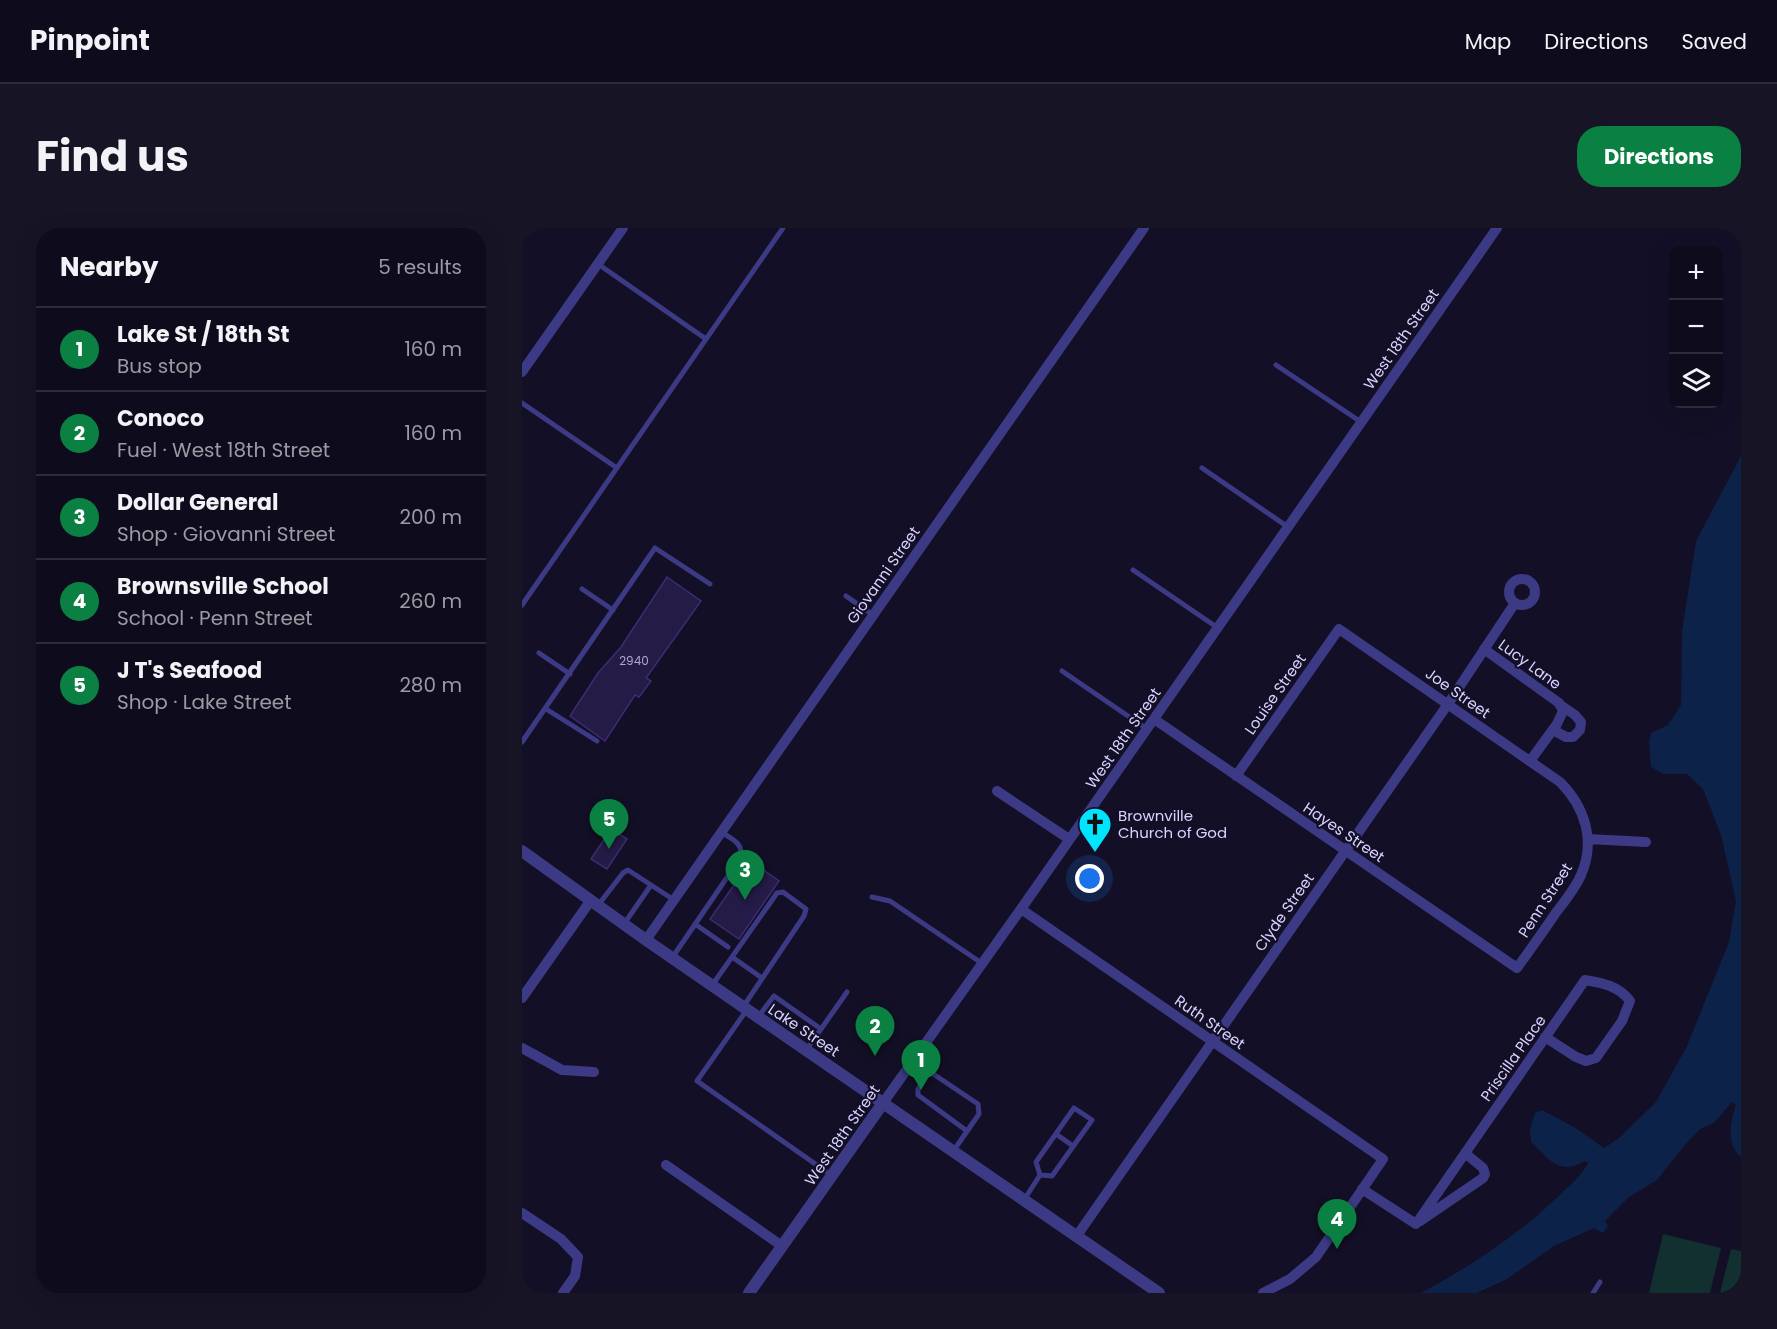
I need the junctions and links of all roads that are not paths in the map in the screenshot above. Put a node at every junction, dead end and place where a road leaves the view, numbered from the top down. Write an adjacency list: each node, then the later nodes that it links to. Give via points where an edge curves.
1 (623, 228): 5 (street)
2 (783, 228): 6 (lane)
3 (1144, 228): 21 (street, Giovanni Street)
4 (1497, 228): 10 (street, West 18th Street)
5 (598, 264): 6 (lane); 8 (street)
6 (706, 339): 11 (lane)
7 (1276, 365): 10 (lane)
8 (522, 372)
9 (522, 403): 11 (lane)
10 (1361, 422): 13 (street, West 18th Street)
11 (616, 468): 19 (lane)
12 (1202, 468): 13 (lane)
13 (1288, 527): 22 (street, West 18th Street)
14 (1133, 570): 22 (lane)
15 (710, 584): 20 (lane, via 656,548)
16 (582, 589): 20 (lane)
17 (846, 596): 21 (lane)
18 (1515, 603): 24 (street, Clyde Street)
19 (522, 604)
20 (613, 610): 27 (lane)
21 (873, 615): 40 (street, Giovanni Street)
22 (1218, 628): 31 (street, West 18th Street)
23 (1339, 629): 29 (street, Joe Street); 37 (street, Louise Street)
24 (1484, 650): 28 (street, Lucy Lane); 29 (street, Clyde Street)
25 (539, 653): 27 (lane)
26 (1062, 672): 32 (lane)
27 (570, 674): 30 (lane)
28 (1559, 703): 33 (street, Lucy Lane, via 1563,711); 33 (street, Lucy Lane, via 1581,722 1580,730 1573,737 1566,737)
29 (1448, 704): 36 (street, Joe Street); 44 (street, Clyde Street)
30 (546, 709): 34 (lane); 35 (lane)
31 (1154, 719): 32 (street, West 18th Street); 37 (street, Hayes Street)
32 (1147, 729): 42 (street, West 18th Street)
33 (1552, 730): 36 (street, Lucy Lane)
34 (597, 741)
35 (522, 742)
36 (1530, 761): 38 (street, Joe Street)
37 (1236, 776): 44 (street, Hayes Street)
38 (1560, 782): 41 (street, Penn Street, via 1579,805)
39 (997, 791): 42 (street)
40 (722, 832): 48 (street, Giovanni Street); 52 (lane, via 740,845 741,857)
41 (1588, 839): 43 (street); 58 (street, Penn Street, via 1585,864 1576,885)
42 (1069, 840): 50 (street, West 18th Street)
43 (1646, 842)
44 (1345, 850): 58 (street, Hayes Street); 67 (street, Clyde Street)
45 (522, 851): 49 (street, Lake Street)
46 (651, 885): 48 (lane); 49 (lane, via 628,870); 51 (lane)
47 (872, 897): 57 (lane, via 890,901)
48 (674, 900): 53 (street, Giovanni Street)
49 (595, 903): 51 (street, Lake Street); 62 (street)
50 (1021, 909): 57 (street, West 18th Street); 67 (street, Ruth Street)
51 (624, 924): 53 (street, Lake Street)
52 (695, 924): 54 (lane); 56 (lane)
53 (646, 940): 56 (street, Lake Street)
54 (728, 947)
55 (732, 957): 59 (lane); 59 (lane, via 777,893 783,892 806,909); 60 (lane)
56 (672, 958): 60 (street, Lake Street)
57 (983, 964): 70 (street, West 18th Street)
58 (1517, 968)
59 (762, 978): 63 (lane)
60 (712, 986): 63 (street, Lake Street)
61 (847, 992): 65 (lane)
62 (522, 998)
63 (745, 1008): 64 (street, Lake Street); 93 (lane, via 697,1081)
64 (758, 1017): 65 (lane, via 774,996); 69 (street, Lake Street)
65 (821, 1029): 69 (lane)
66 (1545, 1037): 66 (street, Priscilla Place, via 1576,1057 1586,1061 1596,1058 1622,1021 1630,1001 1624,993 1606,984 1585,980); 90 (street, Priscilla Place)
67 (1212, 1041): 94 (street, Ruth Street, via 1383,1159); 98 (street, Clyde Street)
68 (522, 1048): 72 (street, via 562,1070)
69 (806, 1050): 79 (street, Lake Street)
70 (914, 1060): 71 (lane); 79 (street, West 18th Street)
71 (930, 1071): 73 (lane); 80 (lane, via 918,1095)
72 (594, 1072)
73 (948, 1084): 74 (lane); 75 (lane)
74 (943, 1090)
75 (959, 1092): 76 (lane); 77 (lane)
76 (955, 1098)
77 (970, 1099): 81 (lane); 86 (lane, via 978,1104 979,1114)
78 (937, 1100): 80 (lane)
79 (883, 1103): 89 (street, Lake Street); 93 (street, West 18th Street)
80 (932, 1106): 83 (lane)
81 (966, 1106)
82 (948, 1108): 83 (lane)
83 (943, 1114): 85 (lane)
84 (959, 1116): 85 (lane)
85 (954, 1122): 86 (lane)
86 (967, 1131): 89 (lane)
87 (1056, 1134): 88 (lane); 88 (lane, via 1074,1108 1092,1120); 92 (lane, via 1036,1162)
88 (1073, 1146): 92 (lane, via 1052,1176)
89 (953, 1152): 95 (street, Lake Street)
90 (1465, 1153): 97 (street, Priscilla Place); 97 (street, via 1483,1168 1483,1178)
91 (666, 1165): 99 (street)
92 (1040, 1175): 95 (lane)
93 (832, 1176): 99 (street, West 18th Street)
94 (1362, 1189): 97 (street); 104 (street, via 1316,1257 1290,1279)
95 (1024, 1200): 98 (street, Lake Street)
96 (522, 1213): 101 (street, via 561,1239 578,1257 575,1276)
97 (1416, 1224)
98 (1076, 1237): 103 (street, Lake Street)
99 (783, 1246): 102 (street, West 18th Street)
100 (1600, 1282): 105 (lane)
101 (563, 1293)
102 (750, 1293)
103 (1159, 1293)
104 (1263, 1293)
105 (1593, 1293)

